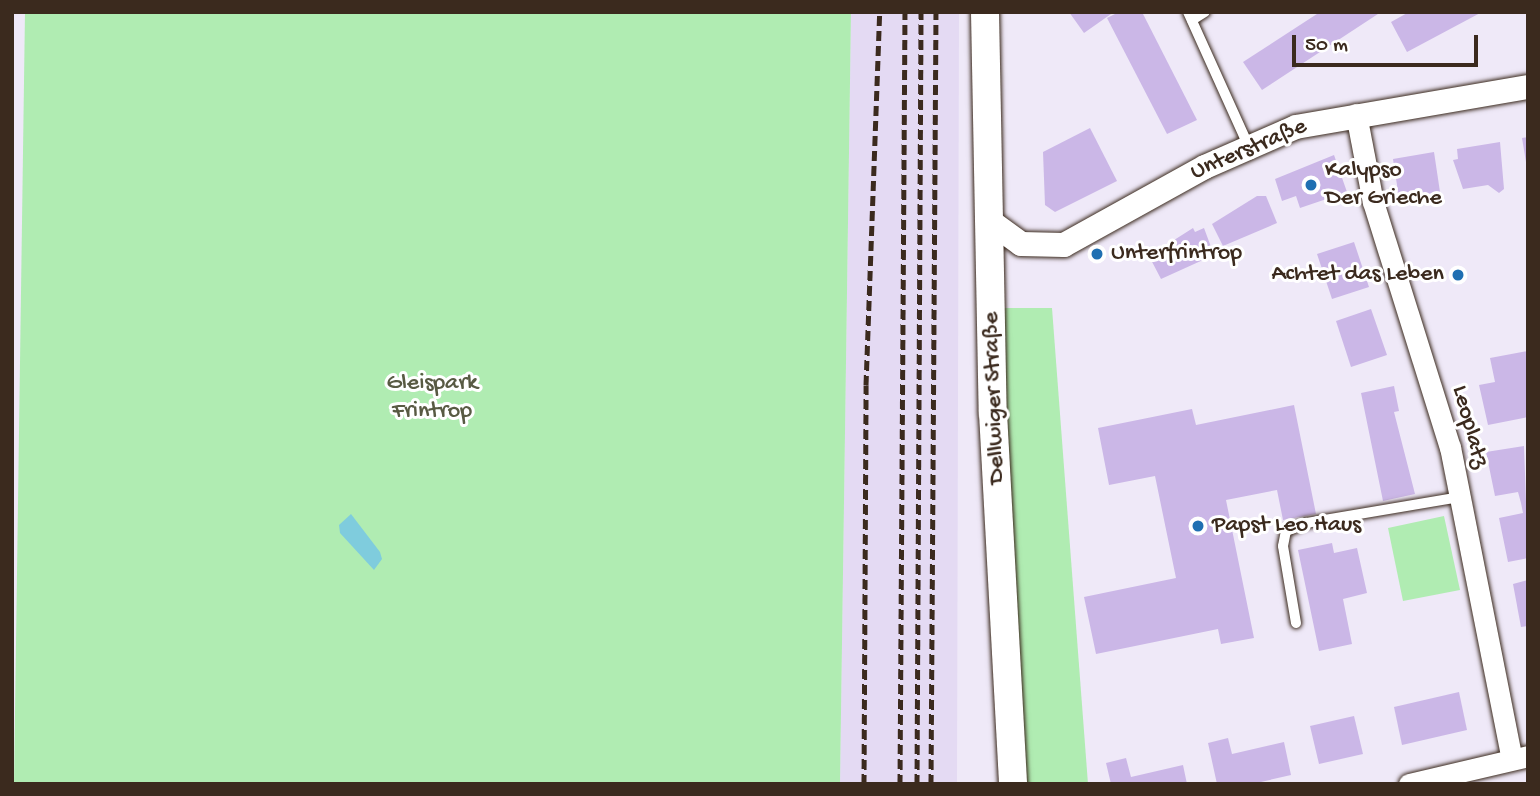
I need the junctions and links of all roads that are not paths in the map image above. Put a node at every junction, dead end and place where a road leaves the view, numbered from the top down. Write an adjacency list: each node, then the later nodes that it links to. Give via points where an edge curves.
1 (985, 12): 7 (main road, Dellwiger Straße)
2 (1205, 12): 3 (lane)
3 (1190, 16): 6 (lane)
4 (1528, 87): 5 (street, Unterstraße)
5 (1356, 114): 6 (street, Unterstraße, via 1296,127); 8 (street, Leoplatz, via 1373,202 1450,447)
6 (1249, 147): 7 (street, Unterstraße, via 1064,244 1021,244)
7 (991, 222): 11 (main road, Dellwiger Straße, via 993,413)
8 (1459, 497): 9 (lane, via 1306,523 1286,531 1283,546); 10 (street, Leoplatz)
9 (1296, 623)
10 (1520, 757): 12 (street)
11 (1013, 784)
12 (1409, 784)

